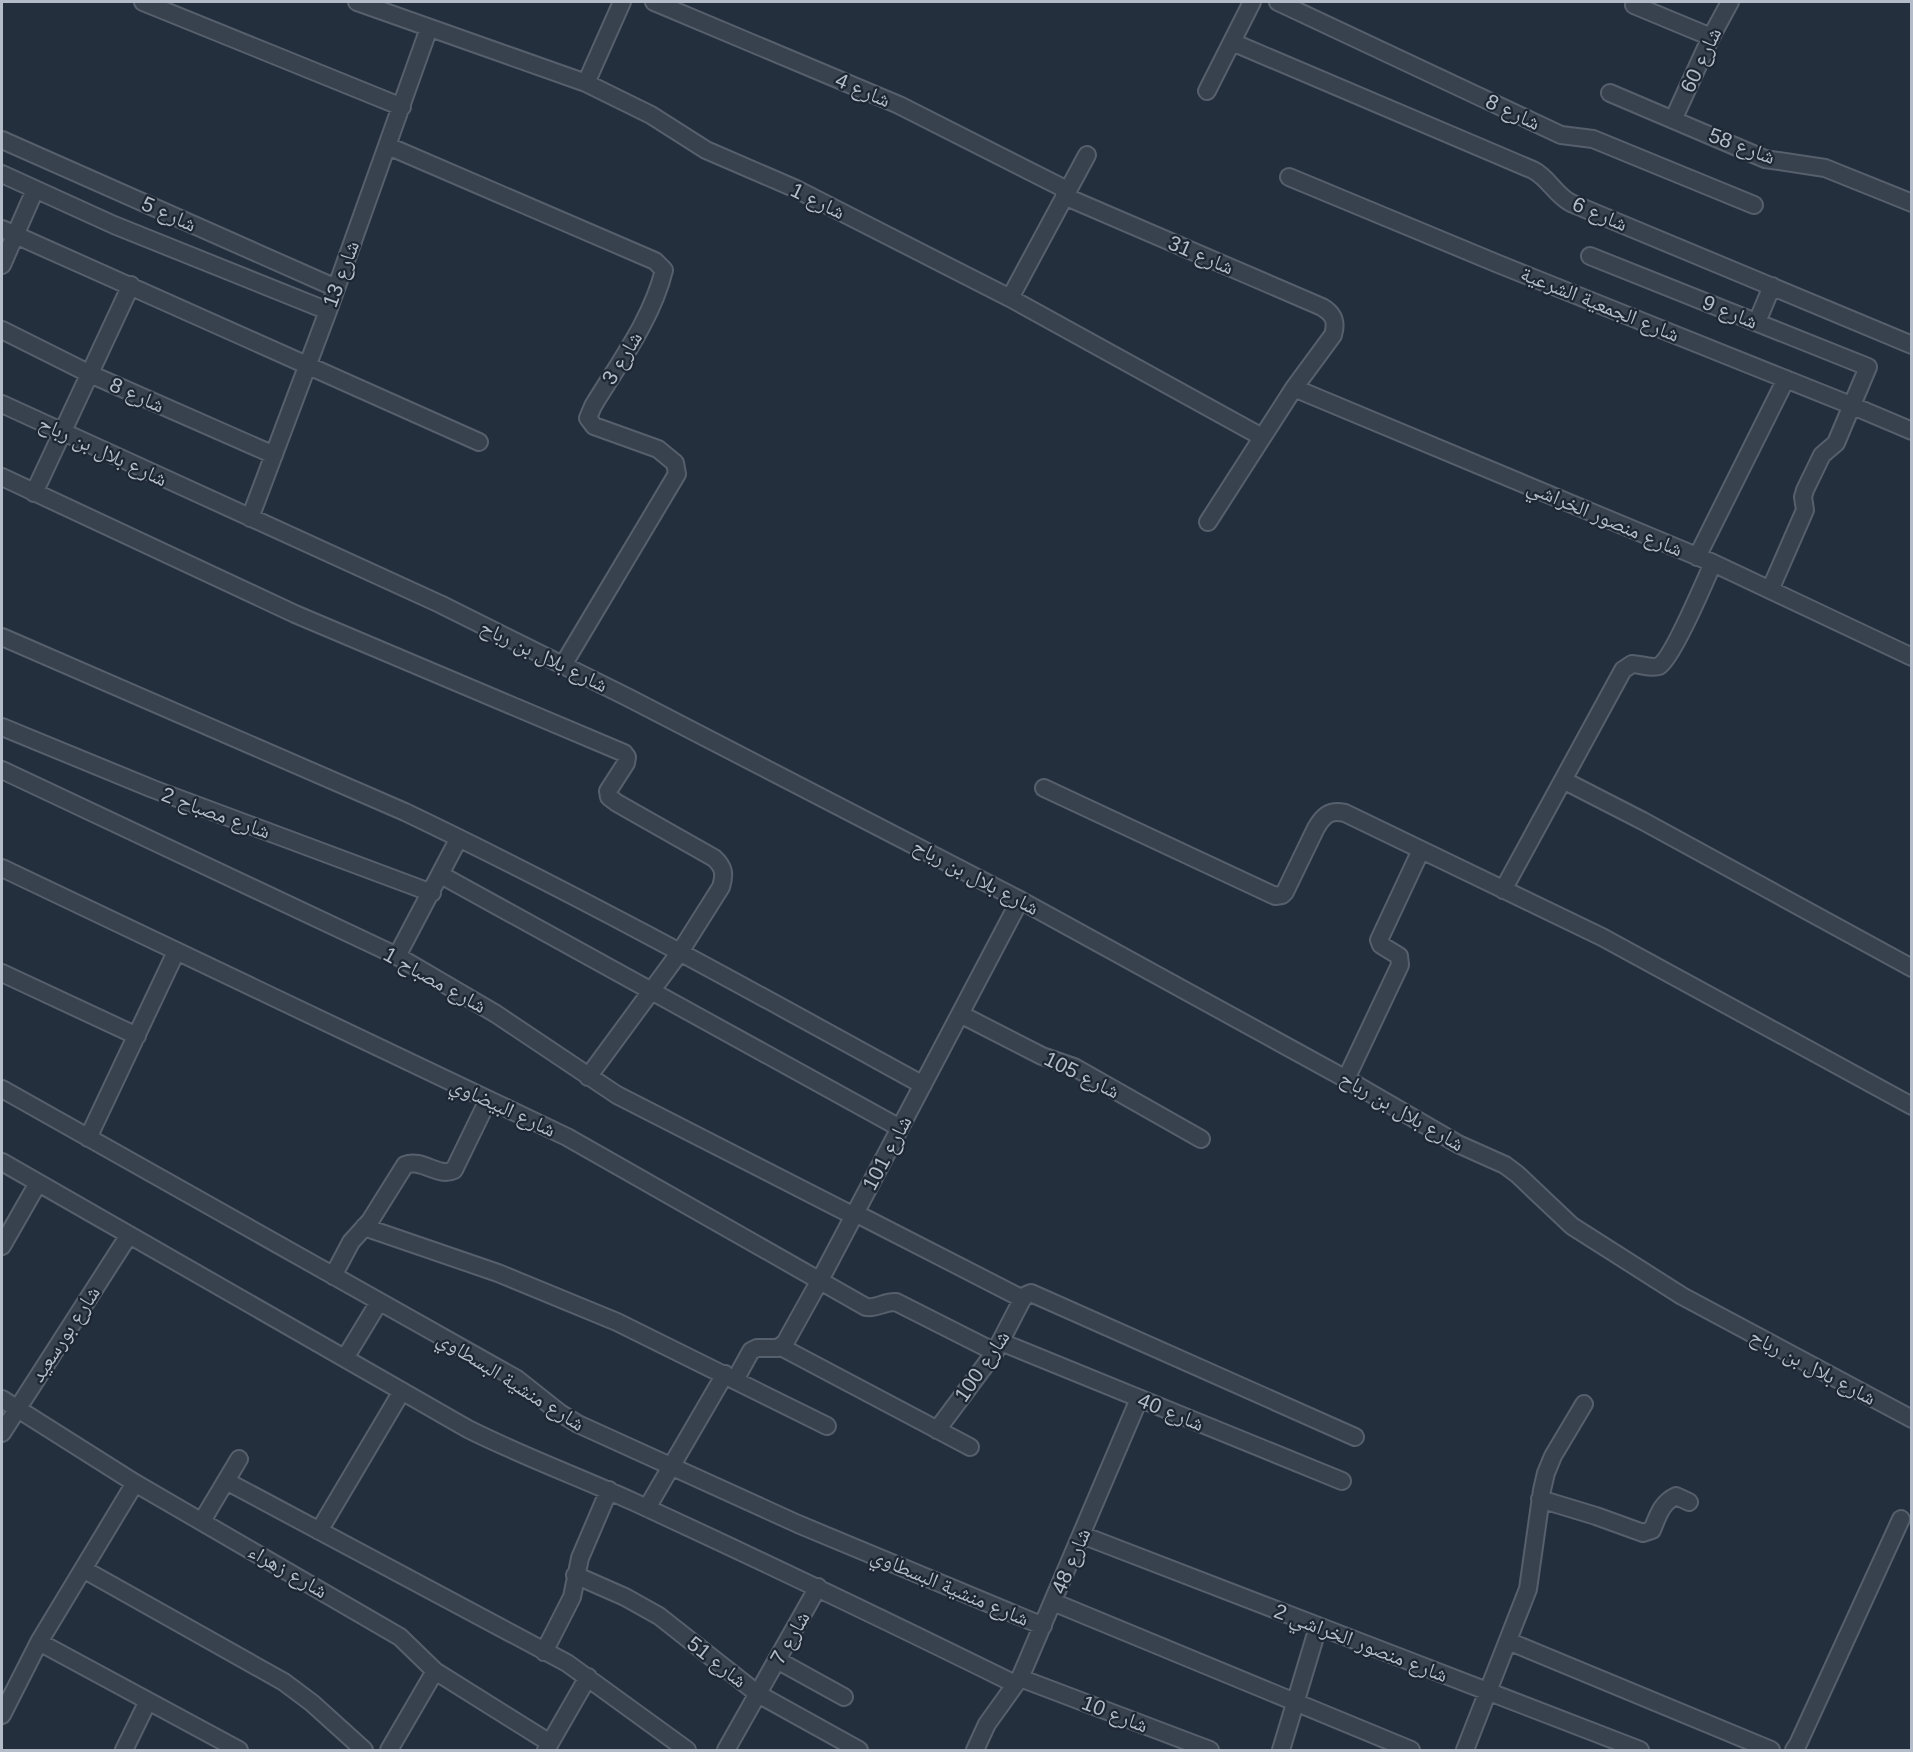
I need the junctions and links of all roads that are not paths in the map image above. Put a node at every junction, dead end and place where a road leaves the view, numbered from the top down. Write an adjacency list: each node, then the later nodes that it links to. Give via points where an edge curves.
1 (143, 2): 15 (street)
2 (357, 2): 9 (street, شارع 1)
3 (622, 2): 12 (street)
4 (654, 2): 23 (street, شارع 4, via 899,105)
5 (1252, 2): 11 (street)
6 (1278, 2): 25 (street, شارع 8, via 1561,135 1593,139)
7 (1730, 2): 10 (street, شارع 60)
8 (1634, 5): 10 (street)
9 (429, 28): 12 (street, شارع 1); 15 (street, شارع 13)
10 (1711, 38): 16 (street, شارع 60)
11 (1232, 42): 13 (street); 30 (street, شارع 6, via 1533,170 1547,179 1563,199)
12 (586, 83): 32 (street, شارع 1, via 651,115 706,150 794,188)
13 (1207, 92)
14 (1610, 93): 16 (street, شارع 58)
15 (402, 107): 18 (street, شارع 13)
16 (1673, 120): 24 (street, شارع 58, via 1765,159 1825,168)
17 (2, 140): 31 (street, شارع 5)
18 (388, 146): 31 (street, شارع 13); 57 (street, شارع 3, via 655,261 664,270 661,285 636,336 588,418 594,426 658,449 675,463 677,474)
19 (1087, 155): 23 (street)
20 (2, 174): 22 (street)
21 (1289, 177): 39 (street, شارع الجمعية الشرعية)
22 (35, 190): 26 (street); 33 (street)
23 (1065, 193): 32 (street); 40 (street, شارع 31, via 1329,312 1334,318 1333,335)
24 (1911, 203)
25 (1754, 205)
26 (8, 232): 28 (street); 29 (street)
27 (1590, 256): 34 (street, شارع 9)
28 (2, 265)
29 (131, 285): 37 (street); 38 (street)
30 (1772, 286): 34 (street); 36 (street, شارع 6)
31 (336, 288): 33 (street, شارع 13)
32 (1010, 298): 45 (street, شارع 1)
33 (328, 311): 37 (street, شارع 13)
34 (1757, 322): 42 (street, شارع 9, via 1869,368)
35 (2, 330): 38 (street, شارع 8)
36 (1911, 345)
37 (308, 365): 46 (street); 47 (street, شارع 13)
38 (90, 374): 44 (street); 47 (street, شارع 8)
39 (1786, 379): 42 (street, شارع الجمعية الشرعية); 52 (street)
40 (1294, 388): 45 (street); 52 (street, شارع منصور الخراشي)
41 (2, 404): 44 (street, شارع بلال بن رباح)
42 (1853, 406): 43 (street, شارع الجمعية الشرعية); 54 (street, via 1836,443 1822,455 1804,490 1805,510)
43 (1911, 431)
44 (62, 433): 49 (street); 50 (street, شارع بلال بن رباح)
45 (1262, 437): 51 (street)
46 (479, 442)
47 (274, 455): 50 (street, شارع 13)
48 (2, 477): 49 (street)
49 (34, 493): 70 (street, via 294,614 624,753 626,763 608,791 609,797 714,858 725,876)
50 (250, 518): 57 (street, شارع بلال بن رباح, via 440,604)
51 (1208, 522)
52 (1697, 557): 53 (street, شارع منصور الخراشي)
53 (1713, 563): 54 (street, شارع منصور الخراشي); 60 (street, via 1667,657 1658,666 1632,664 1623,670)
54 (1770, 590): 56 (street, شارع منصور الخراشي)
55 (2, 637): 62 (street)
56 (1911, 657)
57 (562, 665): 68 (street, شارع بلال بن رباح)
58 (2, 727): 67 (street, شارع مصباح 2, via 153,789)
59 (2, 770): 71 (street, شارع مصباح 1)
60 (1563, 780): 66 (street); 72 (street)
61 (1044, 788): 63 (street, via 1275,896 1285,892 1316,828 1329,813 1345,813)
62 (459, 838): 65 (street); 70 (street)
63 (1421, 850): 66 (street); 78 (street, via 1379,940 1399,956 1400,965)
64 (2, 868): 69 (street, شارع البيضاوي)
65 (441, 875): 67 (street); 74 (street)
66 (1503, 890): 82 (street, via 1602,937)
67 (432, 893): 71 (street)
68 (1020, 900): 75 (street, شارع 101); 78 (street, شارع بلال بن رباح)
69 (176, 952): 76 (street); 81 (street, شارع البيضاوي)
70 (680, 952): 74 (street); 79 (street)
71 (397, 957): 77 (street, شارع مصباح 1, via 496,1014)
72 (1911, 968)
73 (2, 973): 76 (street)
74 (651, 991): 77 (street); 83 (street)
75 (960, 1014): 79 (street, شارع 101); 85 (street, شارع 105, via 1042,1056 1074,1067)
76 (137, 1036): 84 (street)
77 (588, 1077): 88 (street, شارع مصباح 1, via 651,1114)
78 (1346, 1079): 105 (street, شارع بلال بن رباح, via 1458,1144 1505,1165 1572,1226 1682,1296)
79 (923, 1085): 83 (street, شارع 101)
80 (2, 1089): 84 (street, شارع منشية البسطاوي)
81 (488, 1100): 89 (street, via 454,1170 444,1172 418,1164 405,1165); 93 (street, شارع البيضاوي, via 576,1142)
82 (1911, 1106)
83 (900, 1128): 88 (street, شارع 101)
84 (88, 1138): 92 (street, شارع منشية البسطاوي)
85 (1201, 1139)
86 (2, 1162): 87 (street, شارع 10)
87 (38, 1183): 90 (street, شارع 10); 91 (street)
88 (854, 1215): 93 (street, شارع 101); 94 (street, شارع مصباح 1)
89 (364, 1227): 92 (street); 99 (street, via 520,1282 617,1322)
90 (129, 1235): 98 (street, شارع 10); 104 (street, شارع بورسعيد)
91 (2, 1246)
92 (333, 1276): 95 (street, شارع منشية البسطاوي)
93 (820, 1280): 96 (street, شارع 101); 97 (street, شارع البيضاوي, via 866,1307 896,1302)
94 (1023, 1299): 97 (street, شارع 100); 109 (street, via 1035,1294)
95 (379, 1302): 98 (street); 112 (street, شارع منشية البسطاوي, via 517,1379 578,1424)
96 (781, 1347): 99 (street, via 751,1351); 107 (street)
97 (998, 1347): 102 (street, شارع 40); 107 (street, شارع 100)
98 (345, 1358): 100 (street, شارع 10)
99 (730, 1377): 106 (street); 112 (street)
100 (402, 1391): 116 (street, شارع 10, via 497,1443); 122 (street)
101 (2, 1399): 104 (street, شارع زهراء)
102 (1139, 1399): 114 (street, شارع 40); 123 (street, شارع 48)
103 (1584, 1404): 117 (street, via 1553,1456)
104 (17, 1409): 108 (street, شارع بورسعيد); 115 (street, شارع زهراء)
105 (1911, 1419)
106 (827, 1426)
107 (937, 1430): 110 (street)
108 (2, 1433)
109 (1355, 1437)
110 (970, 1447)
111 (239, 1459): 113 (street)
112 (671, 1467): 119 (street); 128 (street, شارع منشية البسطاوي)
113 (226, 1481): 121 (street); 122 (street)
114 (1342, 1481)
115 (135, 1483): 121 (street, شارع زهراء); 124 (street)
116 (609, 1490): 119 (street, شارع 10); 125 (street)
117 (1540, 1499): 118 (street, via 1643,1533 1652,1530 1668,1500 1676,1496); 130 (street, via 1528,1589)
118 (1689, 1502)
119 (646, 1508): 126 (street, شارع 10)
120 (1901, 1519): 159 (street)
121 (202, 1521): 134 (street, شارع زهراء, via 400,1637)
122 (319, 1531): 132 (street)
123 (1082, 1535): 127 (street, شارع 48); 129 (street, شارع منصور الخراشي 2)
124 (83, 1569): 131 (street); 147 (street, via 284,1682)
125 (575, 1575): 132 (street, via 572,1597); 138 (street, شارع 51, via 659,1616)
126 (819, 1587): 133 (street, شارع 7); 136 (street, شارع 10)
127 (1053, 1602): 128 (street, شارع 48); 141 (street)
128 (1043, 1626): 136 (street, شارع 48)
129 (1318, 1627): 137 (street, شارع منصور الخراشي 2); 141 (street)
130 (1508, 1641): 137 (street); 158 (street)
131 (39, 1642): 140 (street); 142 (street)
132 (544, 1652): 135 (street)
133 (777, 1660): 138 (street, شارع 7); 139 (street)
134 (435, 1671): 144 (street, شارع زهراء); 148 (street)
135 (588, 1677): 144 (street); 149 (street)
136 (1017, 1681): 152 (street, شارع 48, via 987,1724); 153 (street, شارع 10)
137 (1488, 1693): 143 (street, شارع منصور الخراشي 2); 156 (street)
138 (758, 1694): 150 (street, شارع 7); 151 (street, شارع 51)
139 (844, 1697)
140 (148, 1701): 145 (street); 146 (street)
141 (1295, 1702): 154 (street); 155 (street)
142 (2, 1715)
143 (1608, 1744): 157 (street, شارع منصور الخراشي 2)
144 (548, 1747)
145 (124, 1750)
146 (239, 1750)
147 (364, 1750)
148 (388, 1750)
149 (687, 1750)
150 (726, 1750)
151 (858, 1750)
152 (975, 1750)
153 (1210, 1750)
154 (1281, 1750)
155 (1412, 1750)
156 (1465, 1750)
157 (1640, 1750)
158 (1771, 1750)
159 (1794, 1750)

